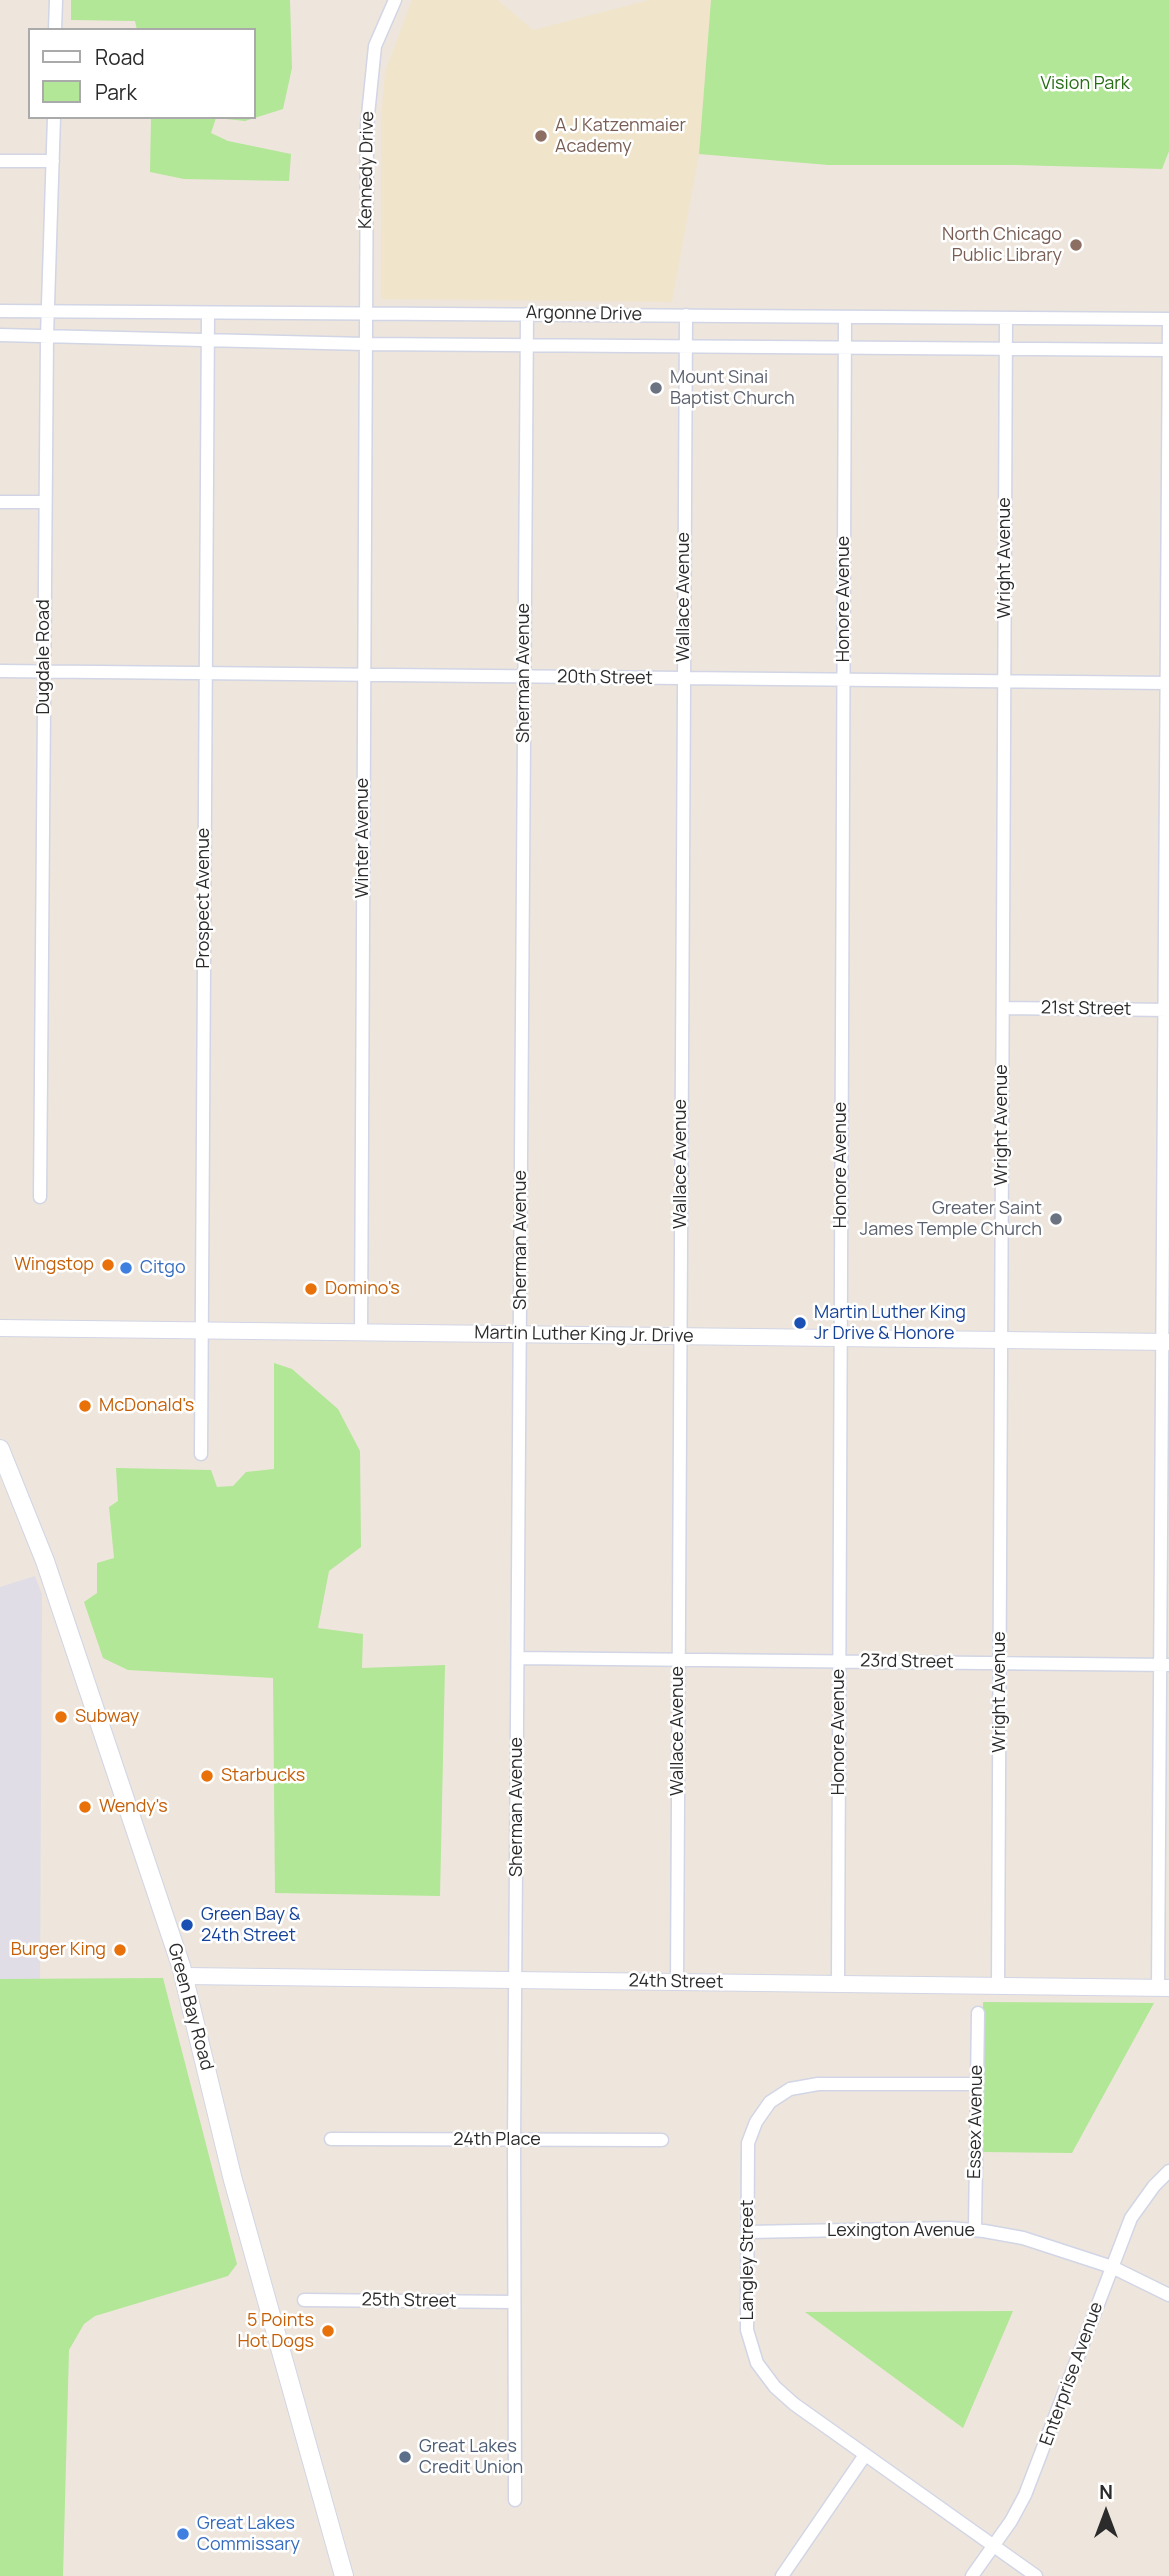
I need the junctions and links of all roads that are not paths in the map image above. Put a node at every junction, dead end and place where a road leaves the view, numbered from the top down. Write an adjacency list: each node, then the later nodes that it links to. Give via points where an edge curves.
1 (56, 0): 3 (street)
2 (395, 0): 9 (street, Kennedy Drive, via 371,68)
3 (55, 28)
4 (54, 119): 6 (street, Dugdale Road)
5 (0, 161): 6 (street)
6 (53, 161): 7 (street, Dugdale Road)
7 (48, 310): 8 (street, Argonne Drive); 10 (street, Argonne Drive, via 70,314); 17 (street, Dugdale Road)
8 (0, 311)
9 (365, 312): 10 (street, Argonne Drive); 11 (street, Argonne Drive); 19 (street, Kennedy Drive)
10 (208, 313): 18 (street, Prospect Avenue)
11 (527, 314): 12 (street, Argonne Drive); 20 (street, Sherman Avenue)
12 (686, 315): 13 (street, Argonne Drive); 21 (street, Wallace Avenue)
13 (845, 317): 14 (street, Argonne Drive); 22 (street, Honore Avenue)
14 (1006, 318): 15 (street, Argonne Drive); 23 (street, Wright Avenue)
15 (1169, 319): 24 (street)
16 (0, 335): 17 (street, Argonne Drive)
17 (47, 336): 18 (street, Argonne Drive); 26 (street, Dugdale Road)
18 (208, 342): 19 (street, Argonne Drive); 29 (street, Prospect Avenue)
19 (365, 344): 20 (street, Argonne Drive); 30 (street, Winter Avenue)
20 (527, 345): 21 (street, Argonne Drive); 31 (street, Sherman Avenue)
21 (686, 346): 22 (street, Argonne Drive); 32 (street, Wallace Avenue)
22 (845, 347): 23 (street, Argonne Drive); 33 (street, Honore Avenue)
23 (1006, 349): 24 (street, Argonne Drive); 34 (street, Wright Avenue)
24 (1169, 350): 35 (street)
25 (0, 502): 26 (street)
26 (46, 502): 28 (street, Dugdale Road)
27 (0, 671): 28 (street, 20th Street)
28 (44, 672): 29 (street, 20th Street); 38 (street, Dugdale Road)
29 (206, 674): 30 (street, 20th Street); 40 (street, Prospect Avenue)
30 (364, 675): 31 (street, 20th Street); 41 (street, Winter Avenue)
31 (524, 677): 32 (street, 20th Street); 42 (street, Sherman Avenue)
32 (684, 678): 33 (street, 20th Street); 43 (street, Wallace Avenue)
33 (844, 680): 34 (street, 20th Street); 44 (street, Honore Avenue)
34 (1004, 682): 35 (street, 20th Street); 36 (street, Wright Avenue)
35 (1168, 683): 37 (street)
36 (1003, 1008): 37 (street, 21st Street); 45 (street, Wright Avenue)
37 (1167, 1009): 46 (street)
38 (40, 1197)
39 (0, 1328): 40 (street, Martin Luther King Jr. Drive)
40 (201, 1330): 41 (street, Martin Luther King Jr. Drive); 48 (street, Prospect Avenue)
41 (361, 1332): 42 (street, Martin Luther King Jr. Drive)
42 (520, 1334): 43 (street, Martin Luther King Jr. Drive); 49 (street, Sherman Avenue)
43 (680, 1336): 44 (street, Martin Luther King Jr. Drive); 50 (street, Wallace Avenue)
44 (841, 1338): 45 (street, Martin Luther King Jr. Drive); 51 (street, Honore Avenue)
45 (1002, 1340): 46 (street, Martin Luther King Jr. Drive); 52 (street, Wright Avenue)
46 (1166, 1342): 53 (street)
47 (0, 1449): 54 (main road, Green Bay Road, via 47,1569)
48 (201, 1454)
49 (518, 1658): 50 (street, 23rd Street); 55 (street, Sherman Avenue)
50 (679, 1659): 51 (street, 23rd Street); 56 (street, Wallace Avenue)
51 (839, 1661): 52 (street, 23rd Street); 57 (street, Honore Avenue)
52 (1000, 1663): 53 (street, 23rd Street); 58 (street, Wright Avenue)
53 (1165, 1665): 59 (street)
54 (184, 1976): 55 (street, 24th Street); 75 (main road, Green Bay Road, via 233,2180)
55 (516, 1980): 56 (street, 24th Street); 63 (street, Sherman Avenue)
56 (677, 1982): 57 (street, 24th Street)
57 (838, 1984): 58 (street, 24th Street)
58 (998, 1986): 59 (street, 24th Street)
59 (1163, 1988)
60 (978, 2013): 61 (street, Essex Avenue)
61 (976, 2084): 66 (street, Essex Avenue); 67 (street, Langley Street, via 818,2084 790,2089 770,2102 748,2143)
62 (331, 2139): 63 (street, 24th Place)
63 (514, 2139): 64 (street, 24th Place); 71 (street, Sherman Avenue)
64 (662, 2140)
65 (1169, 2171): 68 (street, Enterprise Avenue, via 1131,2218)
66 (975, 2230): 67 (street, Lexington Avenue); 68 (street, Lexington Avenue, via 1023,2238)
67 (748, 2232): 72 (street, Langley Street, via 747,2330 758,2363 794,2404)
68 (1112, 2267): 69 (street, Lexington Avenue); 74 (street, Enterprise Avenue, via 1025,2495)
69 (1169, 2295)
70 (304, 2300): 71 (street, 25th Street)
71 (514, 2302): 73 (street, Sherman Avenue)
72 (865, 2455): 74 (street, Langley Street); 76 (street)
73 (515, 2500)
74 (995, 2544): 77 (street, Enterprise Avenue); 78 (street, Langley Street)
75 (344, 2576)
76 (782, 2576)
77 (972, 2576)
78 (1037, 2576)

